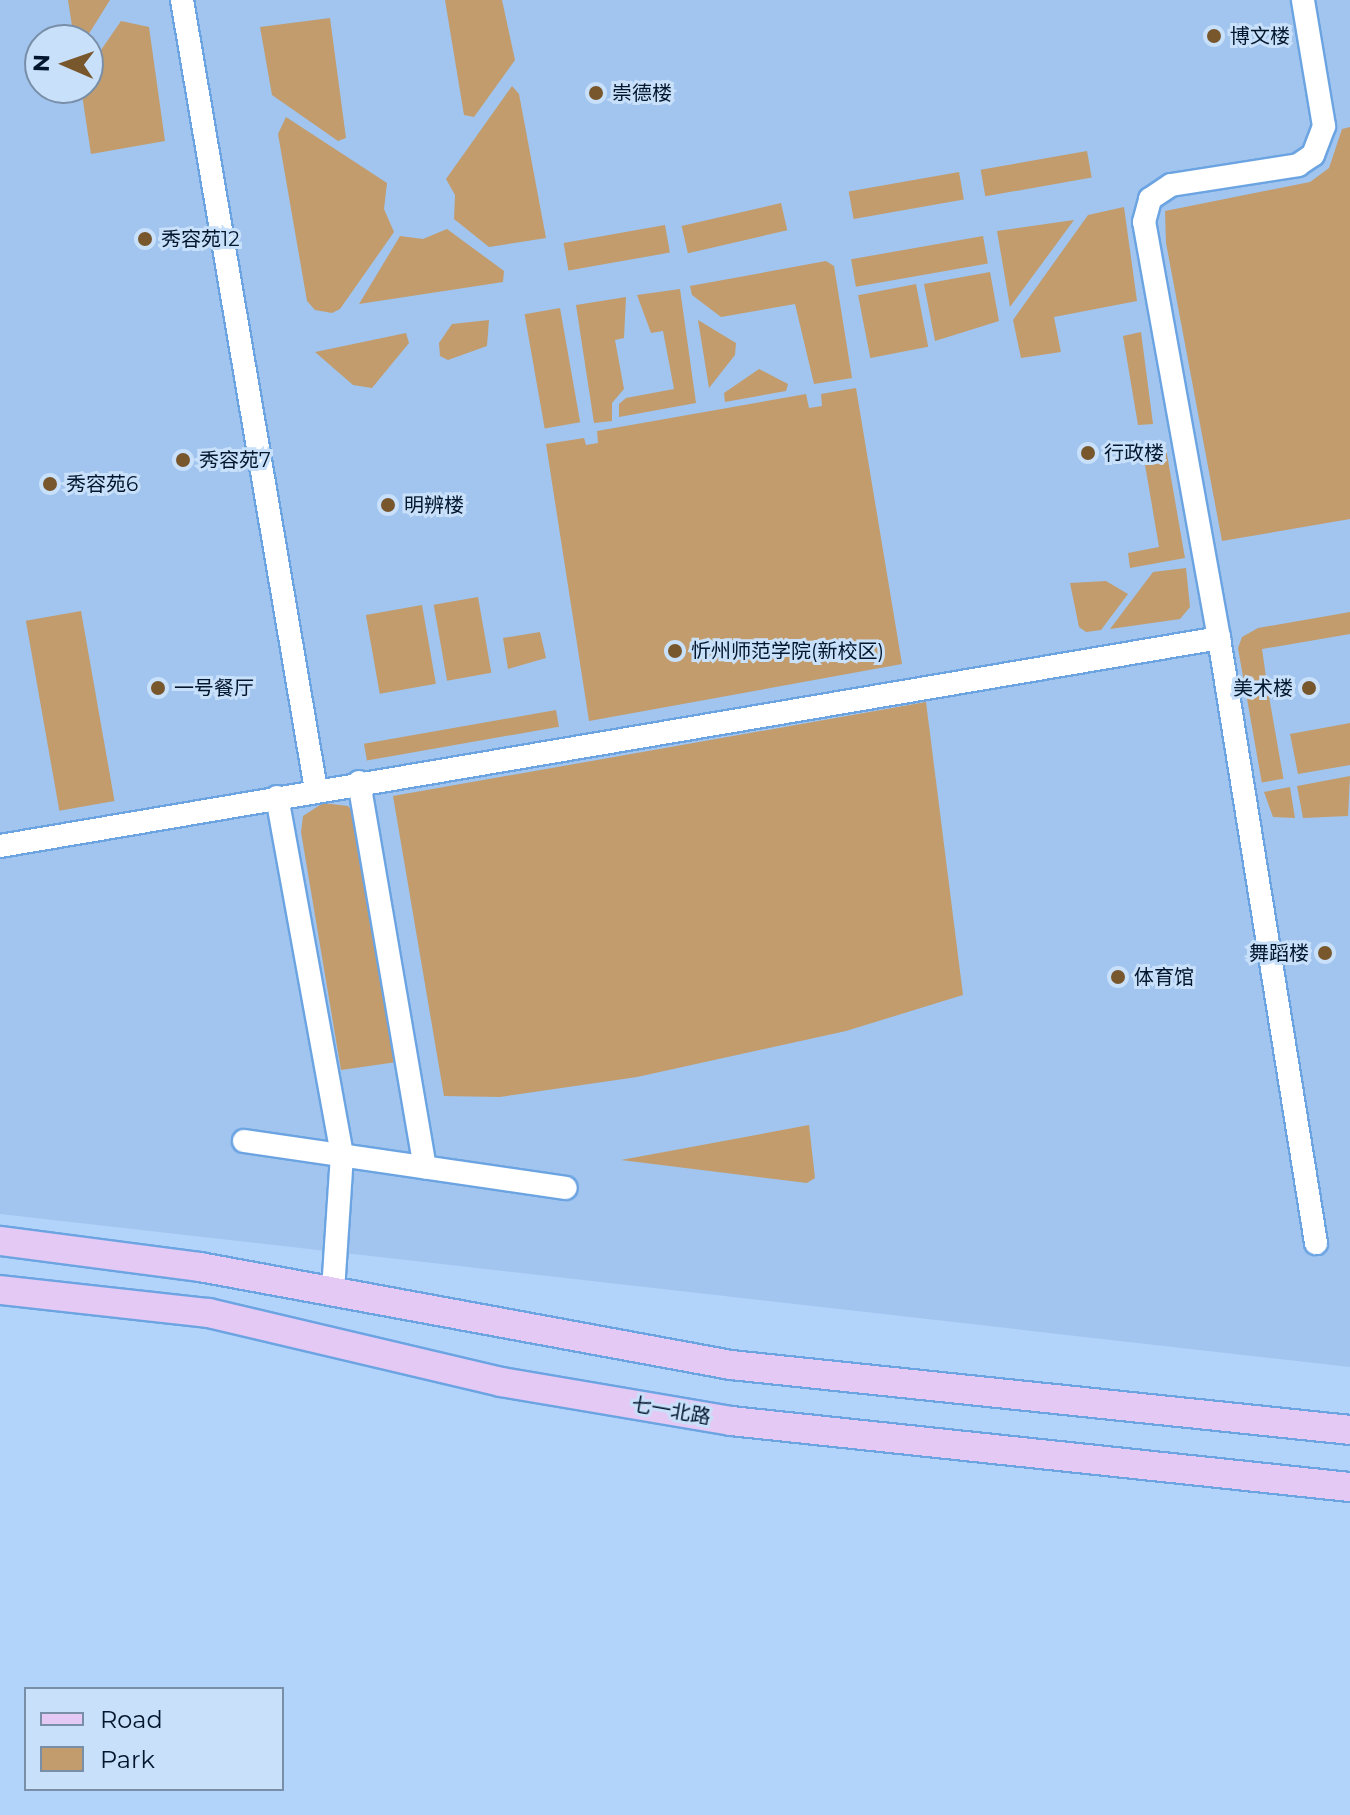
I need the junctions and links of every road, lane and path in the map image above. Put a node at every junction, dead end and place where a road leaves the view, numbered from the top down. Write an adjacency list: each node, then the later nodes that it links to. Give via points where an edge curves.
1 (182, 0): 5 (street)
2 (1303, 0): 3 (street, via 1324,126 1313,155 1298,165 1171,185 1150,199 1144,222)
3 (1219, 638): 4 (street); 13 (street)
4 (359, 782): 5 (street); 10 (street)
5 (316, 790): 6 (street)
6 (277, 797): 7 (street); 9 (street)
7 (0, 846)
8 (244, 1141): 9 (street)
9 (342, 1155): 10 (street); 15 (street)
10 (425, 1167): 11 (street)
11 (566, 1188)
12 (0, 1241): 15 (main road, via 59,1245)
13 (1316, 1243)
14 (0, 1290): 17 (main road, 七一北路, via 209,1313 501,1382 731,1421)
15 (333, 1291): 16 (main road, via 731,1365)
16 (1350, 1430)
17 (1350, 1487)

